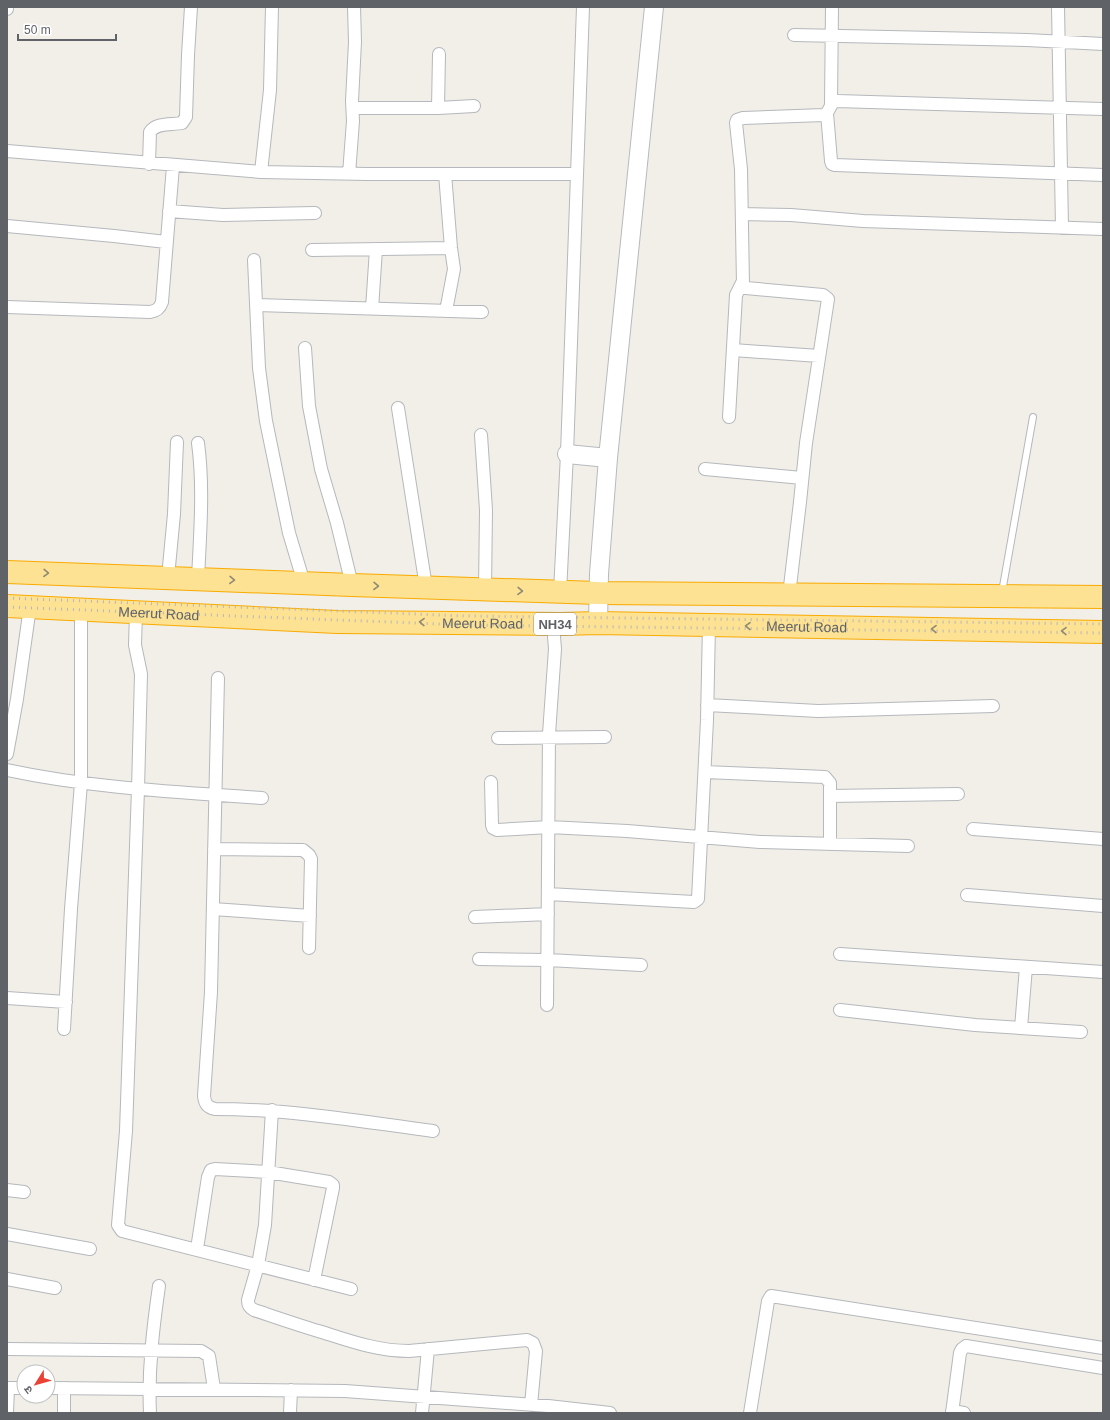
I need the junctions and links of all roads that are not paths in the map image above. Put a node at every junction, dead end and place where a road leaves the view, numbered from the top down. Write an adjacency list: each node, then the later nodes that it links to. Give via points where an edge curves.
1 (191, 7): 20 (street, via 186,117 182,123 155,126 152,129)
2 (272, 7): 22 (street, via 270,90)
3 (354, 7): 15 (street)
4 (583, 7): 26 (street)
5 (654, 7): 55 (street)
6 (832, 7): 9 (street)
7 (1058, 7): 10 (street)
8 (794, 35): 9 (street)
9 (832, 36): 10 (street); 17 (street)
10 (1058, 42): 11 (street); 14 (street)
11 (1103, 44)
12 (439, 54): 16 (street)
13 (474, 106): 16 (street)
14 (1060, 107): 17 (street, via 837,101); 18 (street); 23 (street)
15 (353, 108): 16 (street); 24 (street)
16 (438, 108)
17 (829, 109): 23 (street, via 831,162 835,165); 30 (street, via 824,115 737,120)
18 (1103, 109)
19 (7, 151): 20 (street)
20 (149, 164): 21 (street)
21 (173, 166): 22 (street); 28 (street)
22 (261, 172): 24 (street)
23 (1062, 173): 27 (street); 32 (street)
24 (349, 174): 25 (street)
25 (444, 174): 26 (street); 35 (street)
26 (577, 174): 54 (street)
27 (1103, 175)
28 (169, 211): 29 (street, via 223,215); 34 (street)
29 (315, 213)
30 (742, 214): 32 (street); 39 (street)
31 (7, 226): 34 (street)
32 (1062, 228): 33 (street)
33 (1103, 229)
34 (166, 242): 41 (street, via 162,302 156,311)
35 (451, 248): 36 (street); 43 (street, via 454,269)
36 (376, 249): 37 (street); 42 (street)
37 (312, 250)
38 (254, 260): 40 (street)
39 (742, 283): 46 (street, via 736,295); 47 (street, via 746,288 826,296 828,302)
40 (257, 305): 42 (street); 61 (street, via 259,368 266,421 289,533)
41 (7, 307)
42 (372, 309): 43 (street)
43 (446, 311): 44 (street)
44 (482, 312)
45 (305, 348): 62 (street, via 309,406 321,469)
46 (733, 350): 47 (street); 49 (street)
47 (819, 356): 57 (street)
48 (398, 408): 63 (street)
49 (729, 417)
50 (1033, 417): 68 (lane)
51 (481, 435): 64 (street, via 486,510)
52 (177, 442): 59 (street)
53 (198, 443): 60 (street, via 201,496)
54 (567, 454): 55 (street); 65 (street)
55 (608, 458): 66 (street)
56 (705, 469): 57 (street)
57 (802, 478): 67 (street)
58 (7, 572): 59 (highway, NH34, one-way to 59)
59 (168, 577): 60 (highway, NH34)
60 (198, 579): 61 (highway, NH34, one-way to 61)
61 (304, 583): 62 (highway, NH34)
62 (352, 586): 63 (highway, NH34, one-way to 63)
63 (426, 587): 64 (highway, NH34)
64 (485, 589): 65 (highway, NH34, one-way to 65)
65 (560, 592): 66 (highway, NH34)
66 (598, 593): 67 (highway, NH34); 74 (street)
67 (789, 595): 68 (highway, NH34)
68 (1001, 597): 69 (highway, NH34)
69 (1103, 597)
70 (7, 606): 71 (highway, Meerut Road / NH34)
71 (30, 607): 72 (highway, Meerut Road / NH34); 84 (street)
72 (81, 610): 73 (highway, Meerut Road / NH34); 88 (street)
73 (136, 612): 75 (highway, Meerut Road / NH34, one-way to 73, via 337,622); 89 (street, via 135,645 141,674)
74 (598, 623): 75 (highway, Meerut Road / NH34); 76 (highway, Meerut Road / NH34)
75 (553, 624): 83 (street, via 555,649)
76 (709, 625): 77 (highway, Meerut Road / NH34, one-way to 76); 79 (street)
77 (1103, 632)
78 (218, 678): 91 (street)
79 (707, 705): 80 (street, via 818,712); 86 (street)
80 (993, 706)
81 (605, 737): 83 (street)
82 (498, 738): 83 (street)
83 (549, 738): 94 (street)
84 (7, 754)
85 (7, 770): 88 (street)
86 (705, 772): 92 (street, via 825,777 830,783); 96 (street)
87 (491, 782): 94 (street, via 493,828 497,830)
88 (81, 783): 89 (street); 116 (street)
89 (138, 789): 91 (street); 129 (street, via 126,1131 118,1225 122,1230)
90 (958, 794): 92 (street)
91 (215, 795): 93 (street); 100 (street)
92 (830, 796): 98 (street)
93 (262, 798)
94 (548, 827): 96 (street); 101 (street)
95 (973, 829): 97 (street)
96 (702, 837): 98 (street); 101 (street, via 699,896 694,902)
97 (1103, 839)
98 (830, 844): 99 (street)
99 (908, 846)
100 (214, 849): 104 (street); 106 (street, via 306,852 311,859)
101 (548, 894): 105 (street)
102 (967, 895): 103 (street)
103 (1103, 906)
104 (213, 909): 106 (street); 122 (street, via 212,992 205,1102 208,1107 214,1109)
105 (548, 914): 107 (street); 111 (street)
106 (310, 916): 108 (street)
107 (475, 917)
108 (309, 948)
109 (840, 954): 113 (street)
110 (479, 959): 111 (street)
111 (548, 960): 112 (street); 117 (street)
112 (641, 965)
113 (1026, 967): 114 (street); 119 (street)
114 (1103, 972)
115 (7, 998): 116 (street)
116 (66, 1002): 120 (street)
117 (547, 1005)
118 (840, 1010): 119 (street)
119 (1021, 1028): 121 (street)
120 (64, 1029)
121 (1081, 1032)
122 (272, 1110): 123 (street); 124 (street)
123 (433, 1131)
124 (268, 1172): 129 (street, via 211,1170); 130 (street, via 265,1225); 132 (street, via 329,1182 333,1185)
125 (7, 1190): 126 (street)
126 (24, 1192)
127 (7, 1234): 128 (street)
128 (90, 1249)
129 (198, 1249): 130 (street)
130 (258, 1265): 132 (street); 138 (street, via 248,1300 248,1305 254,1310 378,1349)
131 (7, 1279): 134 (street)
132 (314, 1280): 135 (street)
133 (159, 1286): 139 (street)
134 (55, 1288)
135 (351, 1289)
136 (1103, 1348): 156 (street, via 771,1296 768,1301)
137 (7, 1349): 139 (street)
138 (428, 1349): 147 (street); 148 (street, via 528,1340 533,1343 536,1351)
139 (150, 1351): 144 (street); 145 (street, via 206,1353 209,1356)
140 (1103, 1368): 149 (street, via 966,1346 960,1353)
141 (8, 1388): 150 (street)
142 (56, 1388): 143 (street)
143 (64, 1388): 144 (street); 151 (street)
144 (149, 1389): 145 (street); 152 (street)
145 (214, 1389): 146 (street)
146 (291, 1390): 147 (street); 153 (street)
147 (423, 1397): 148 (street); 154 (street)
148 (531, 1405): 155 (street)
149 (952, 1412): 157 (street)
150 (7, 1413)
151 (64, 1413)
152 (150, 1413)
153 (290, 1413)
154 (422, 1413)
155 (610, 1413)
156 (750, 1413)
157 (964, 1413)

